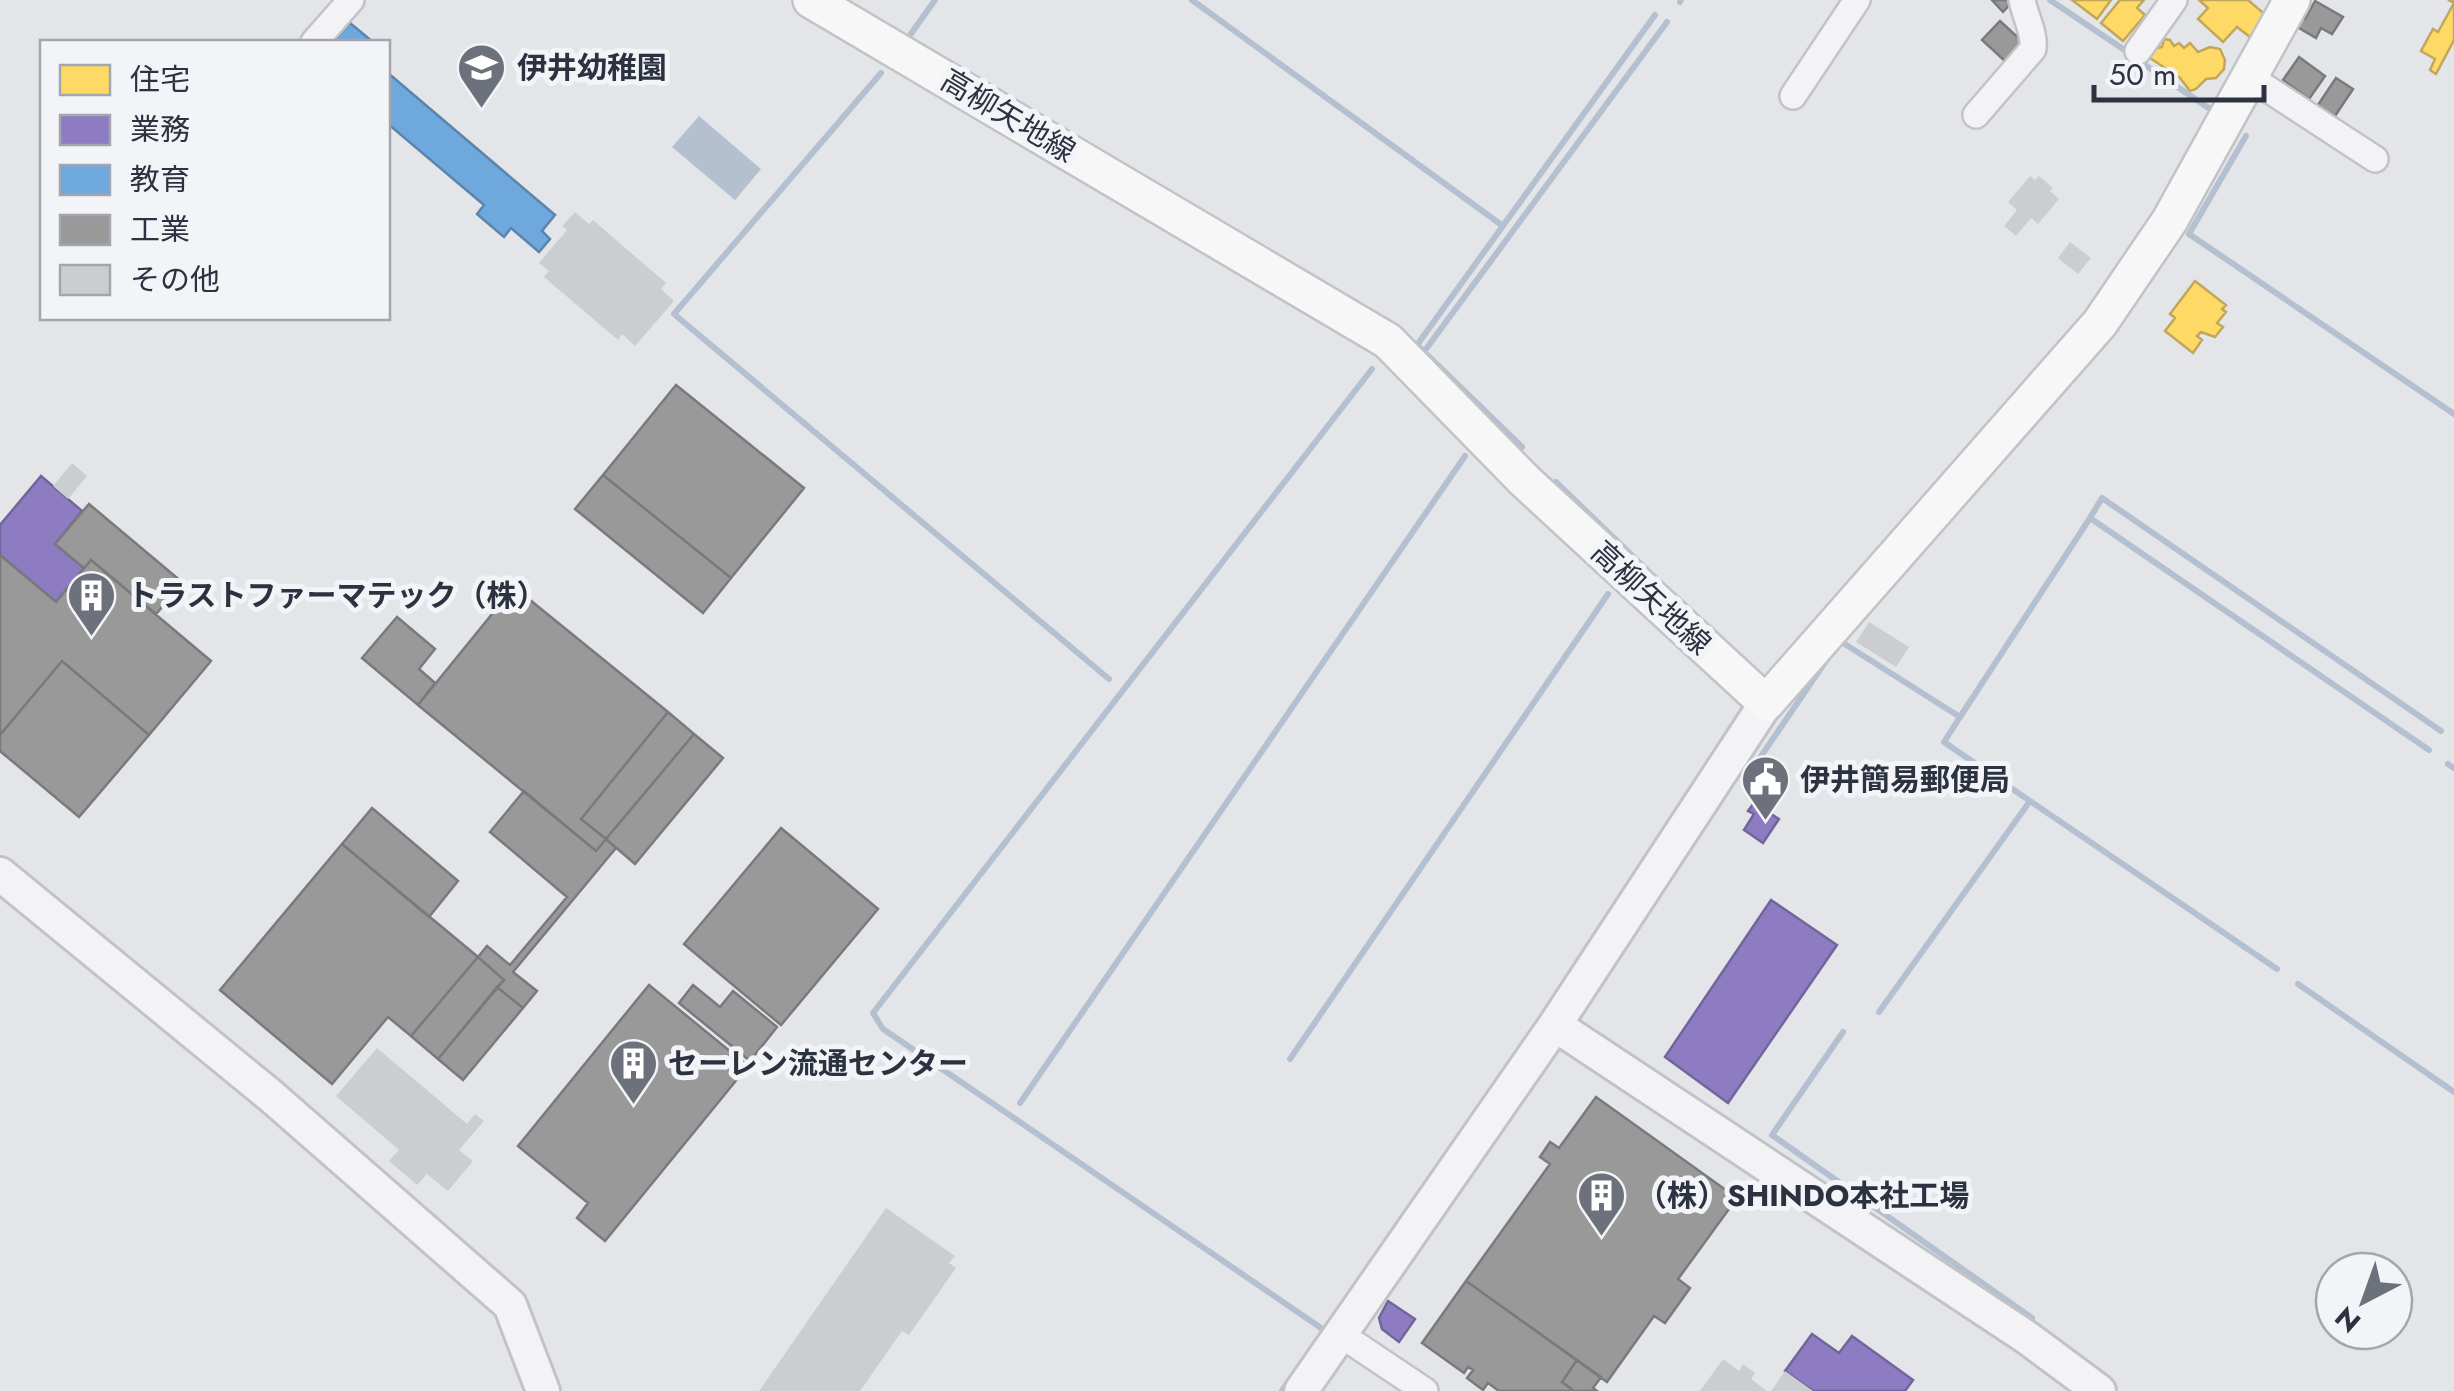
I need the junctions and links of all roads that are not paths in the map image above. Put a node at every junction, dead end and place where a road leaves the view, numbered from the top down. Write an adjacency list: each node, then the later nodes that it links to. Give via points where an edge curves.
1 (351, 0): 7 (street)
2 (811, 0): 13 (main road, 高柳矢地線, via 1388,341 1525,481)
3 (1857, 0): 10 (street)
4 (2022, 0): 11 (street, via 2032,48)
5 (2174, 0): 8 (street)
6 (2292, 0): 9 (main road)
7 (316, 40)
8 (2138, 51)
9 (2250, 78): 12 (street); 13 (main road, via 2170,220 2100,323)
10 (1794, 96)
11 (1976, 114)
12 (2375, 159)
13 (1766, 704): 15 (street)
14 (0, 874): 17 (street, via 271,1096 510,1305)
15 (1555, 1025): 16 (street); 20 (street)
16 (1340, 1334): 18 (street); 19 (street)
17 (542, 1391)
18 (1301, 1391)
19 (1425, 1391)
20 (2099, 1391)

